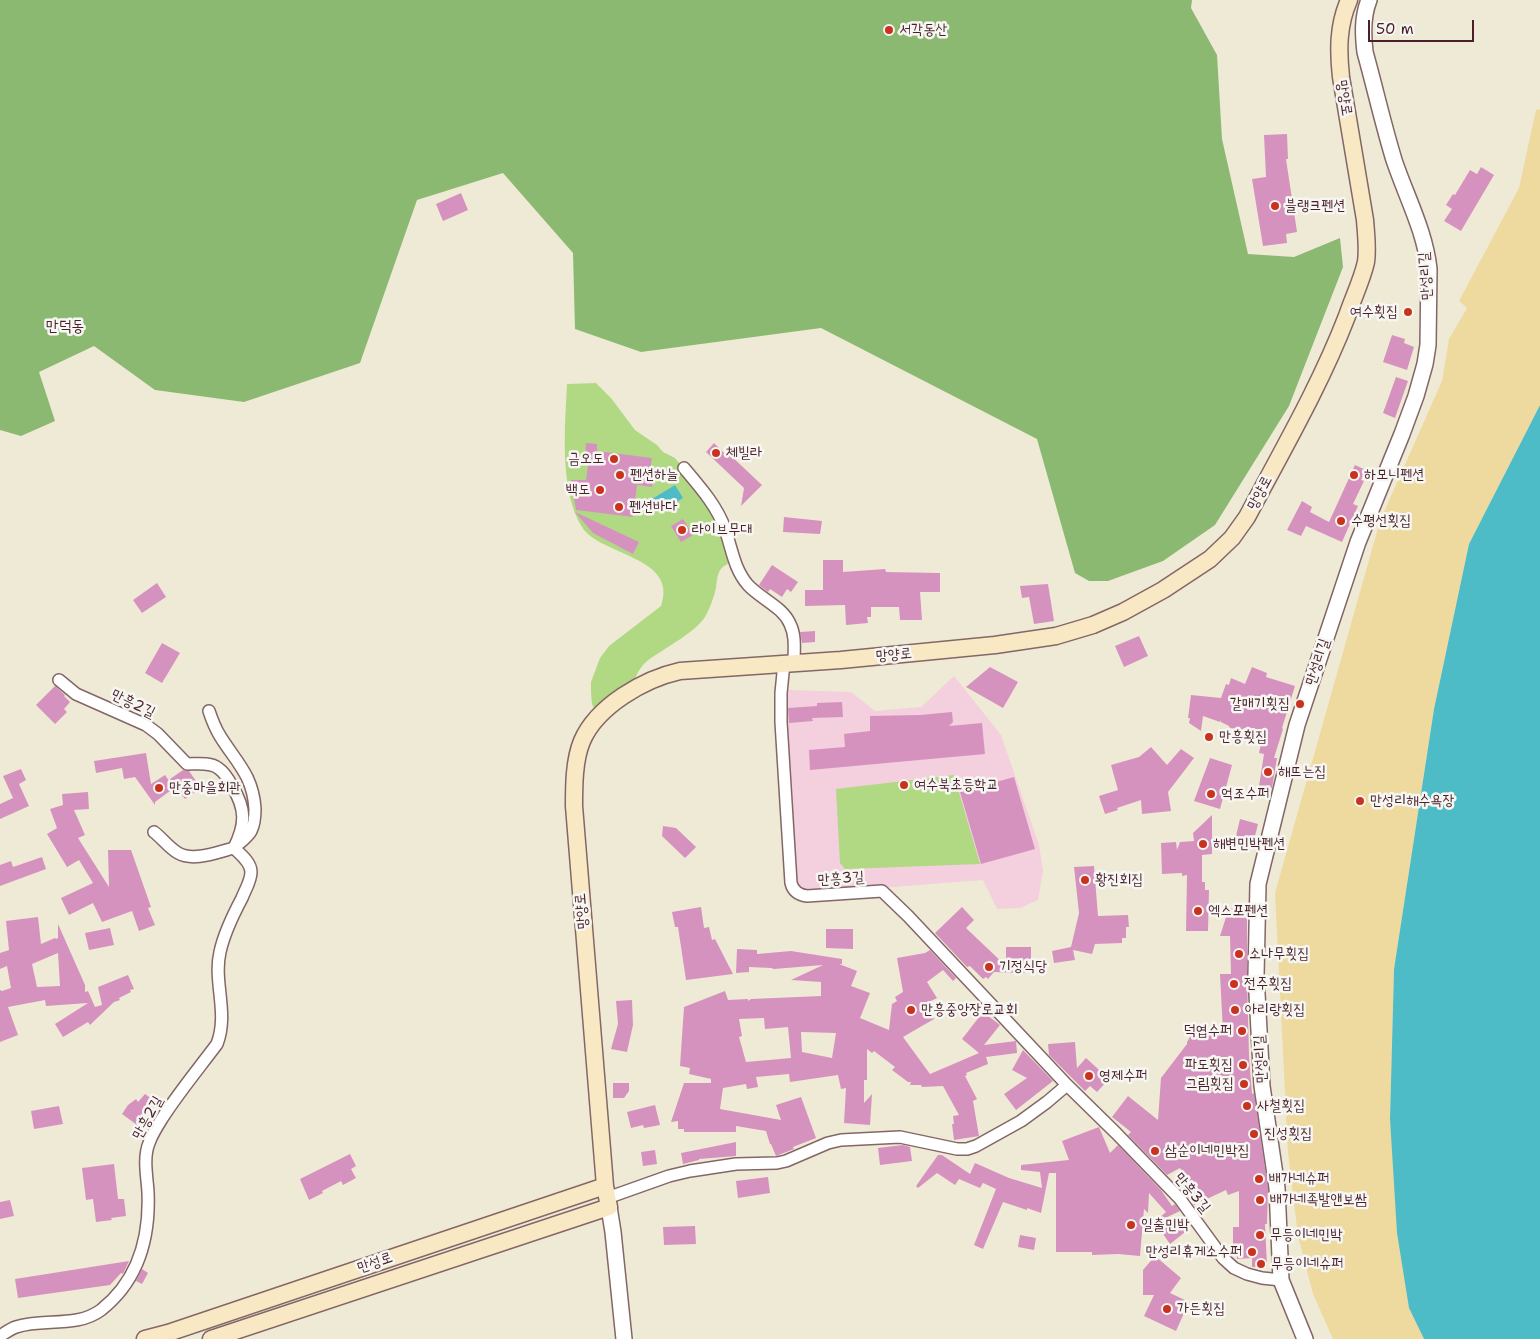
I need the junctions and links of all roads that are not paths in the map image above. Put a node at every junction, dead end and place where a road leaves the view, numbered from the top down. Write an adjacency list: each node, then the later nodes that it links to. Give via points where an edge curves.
1 (1350, 0): 4 (main road, 망양로, via 1340,27 1339,61 1365,220 1366,262 1320,378 1247,518 1232,538 1210,559 1163,590 1123,612 1073,631 995,645)
2 (1369, 0): 11 (street, 만성리길, via 1364,21 1365,52 1395,160 1428,259 1428,345 1416,396 1358,542 1297,725 1258,884 1256,975 1262,1086 1276,1188)
3 (684, 468): 4 (street, via 714,507 725,528 734,562 744,579 790,623 794,636)
4 (789, 663): 9 (street, 만흥3길, via 781,693 781,722 793,889 807,896 882,891); 10 (main road, 망양로, via 671,673 632,691 608,708 590,727 582,742 575,786 574,821)
5 (59, 680): 8 (street, 만흥2길, via 76,694 146,725 188,764 217,767 237,794 243,812 241,833)
6 (209, 711): 8 (street, via 221,737 244,769 255,801 250,832)
7 (154, 832): 8 (street, via 178,853 188,857)
8 (234, 848): 12 (street, 만흥2길, via 248,862 251,874 219,954 220,1037 170,1106 149,1143 146,1153 147,1220 136,1267 98,1312 72,1320 19,1326)
9 (1067, 1085): 10 (street, via 1021,1120 967,1149 900,1137 841,1140 786,1161 690,1171); 11 (street, 만흥3길, via 1180,1199 1234,1268 1262,1278)
10 (607, 1197): 13 (main road, 만성로); 14 (main road, 만성로); 15 (street, 망양로)
11 (1281, 1280): 16 (street, 만성리길)
12 (0, 1336)
13 (145, 1339)
14 (211, 1339)
15 (624, 1339)
16 (1305, 1339)

